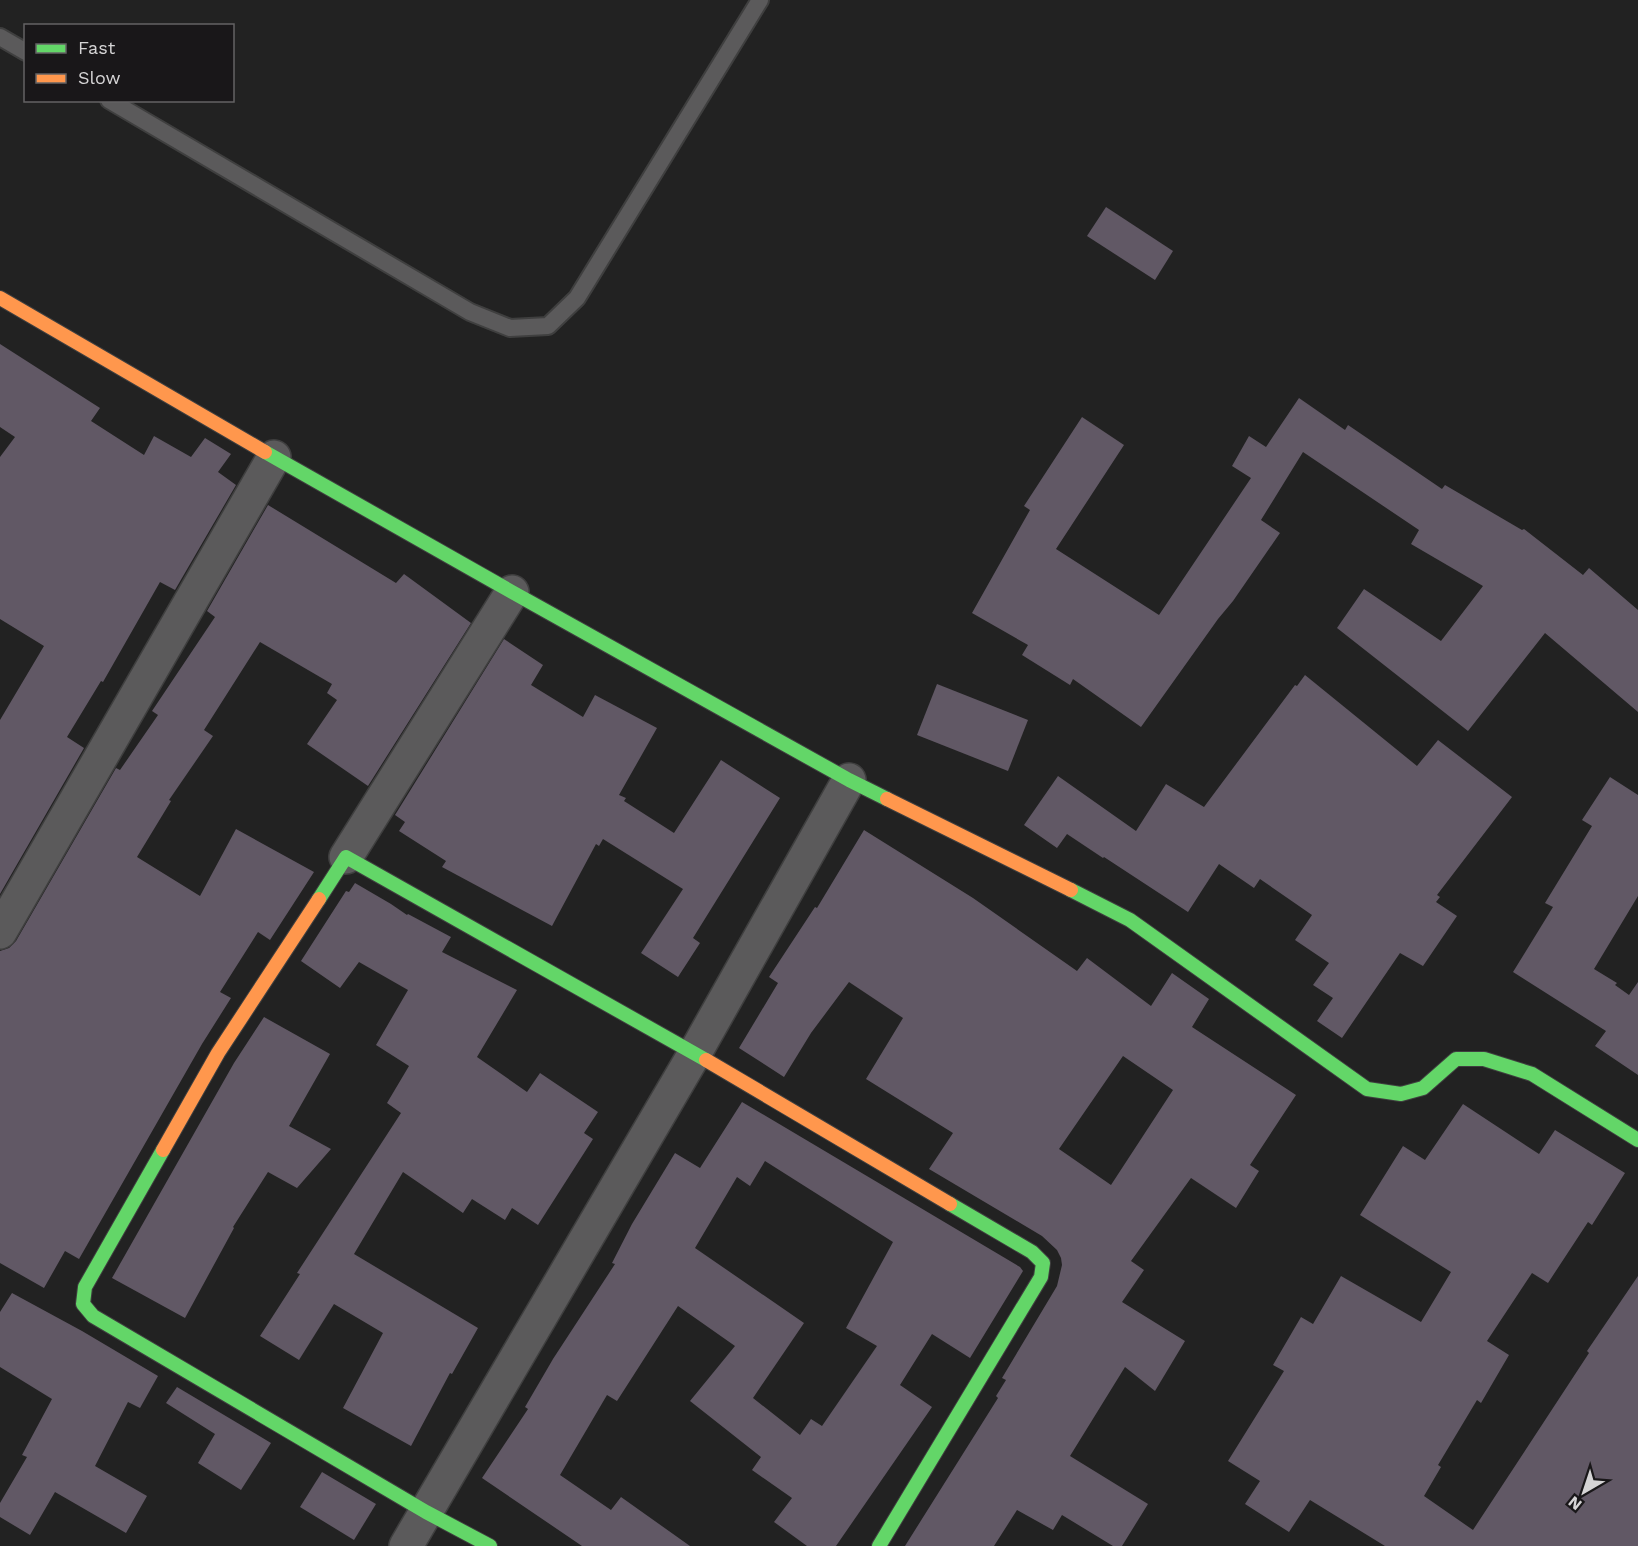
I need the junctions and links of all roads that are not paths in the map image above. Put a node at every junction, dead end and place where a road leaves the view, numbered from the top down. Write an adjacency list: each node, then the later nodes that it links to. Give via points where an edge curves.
1 (760, 0): 4 (lane, via 577,298 548,326 510,328 470,312)
2 (0, 37): 3 (lane)
3 (24, 51)
4 (112, 102)
5 (0, 298): 6 (street)
6 (274, 457): 7 (street); 10 (street)
7 (512, 592): 8 (street); 9 (street)
8 (849, 780): 11 (street); 12 (street, via 1130,920 1366,1089 1401,1094 1423,1088 1456,1059 1484,1059 1532,1074)
9 (346, 857): 11 (street); 13 (street, via 218,1053 85,1287 82,1304 93,1316)
10 (0, 932)
11 (695, 1053): 13 (street); 16 (street, via 1032,1252 1043,1263 1041,1277)
12 (1638, 1140)
13 (426, 1512): 14 (street); 15 (street)
14 (406, 1546)
15 (490, 1546)
16 (879, 1546)

